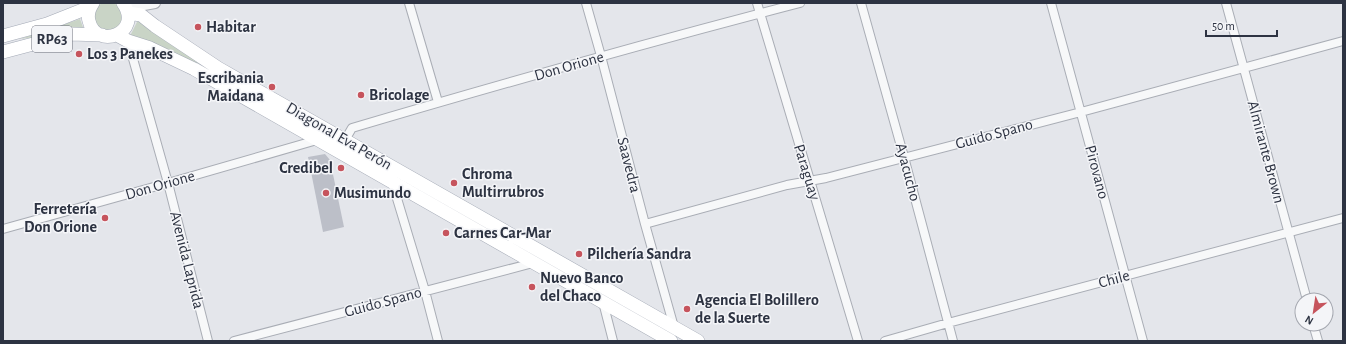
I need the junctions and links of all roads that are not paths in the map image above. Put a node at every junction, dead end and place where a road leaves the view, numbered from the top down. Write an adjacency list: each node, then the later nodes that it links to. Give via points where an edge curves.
1 (409, 3): 18 (street)
2 (586, 3): 16 (street, Saavedra)
3 (757, 3): 10 (street, Paraguay)
4 (800, 3): 10 (street, Don Orione)
5 (861, 3): 22 (street, Ayacucho)
6 (1051, 3): 19 (street, Pirovano)
7 (1226, 3): 17 (street, Almirante Brown)
8 (92, 5): 11 (main road, RP63, via 88,18 93,29); 12 (main road, RP63, via 47,24)
9 (136, 10): 13 (main road, via 121,32); 21 (main road, Diagonal Eva Perón, via 155,26 218,68)
10 (760, 13): 16 (street, Don Orione); 24 (street, Paraguay)
11 (102, 35): 13 (main road, RP63); 15 (main road, RP63, via 71,34)
12 (3, 36)
13 (122, 38): 20 (main road, Diagonal Eva Perón, via 150,48 194,70); 25 (street, Avenida Laprida)
14 (1343, 41): 17 (street, Guido Spano)
15 (3, 52)
16 (601, 56): 18 (street, Don Orione); 27 (street, Saavedra)
17 (1243, 67): 19 (street, Guido Spano); 29 (street, Almirante Brown)
18 (438, 102): 21 (street, Don Orione, via 352,128)
19 (1081, 112): 22 (street, Guido Spano); 31 (street, Pirovano)
20 (317, 140): 23 (main road, Diagonal Eva Perón); 25 (street, Don Orione)
21 (345, 140): 36 (main road, Diagonal Eva Perón)
22 (904, 157): 24 (street, Guido Spano); 35 (street, Ayacucho)
23 (392, 182): 30 (main road, Diagonal Eva Perón); 32 (street)
24 (809, 182): 27 (street, Guido Spano, via 787,185); 43 (street, Paraguay)
25 (168, 183): 28 (street, Don Orione); 37 (street, Avenida Laprida)
26 (1343, 218): 29 (street, Chile)
27 (644, 224): 36 (street, Saavedra)
28 (3, 229)
29 (1288, 233): 31 (street, Chile); 33 (street, Almirante Brown)
30 (533, 263): 32 (street, Guido Spano); 34 (main road, Diagonal Eva Perón)
31 (1126, 276): 35 (street, Chile); 46 (street, Pirovano)
32 (425, 291): 38 (street, Guido Spano); 39 (street)
33 (1305, 292)
34 (603, 302): 40 (street); 41 (main road, Diagonal Eva Perón)
35 (948, 323): 44 (street, Chile); 45 (street, Ayacucho)
36 (674, 328): 42 (main road, Diagonal Eva Perón)
37 (208, 341)
38 (234, 341)
39 (438, 341)
40 (613, 341)
41 (670, 341)
42 (698, 341)
43 (858, 341)
44 (885, 341)
45 (953, 341)
46 (1143, 341)

